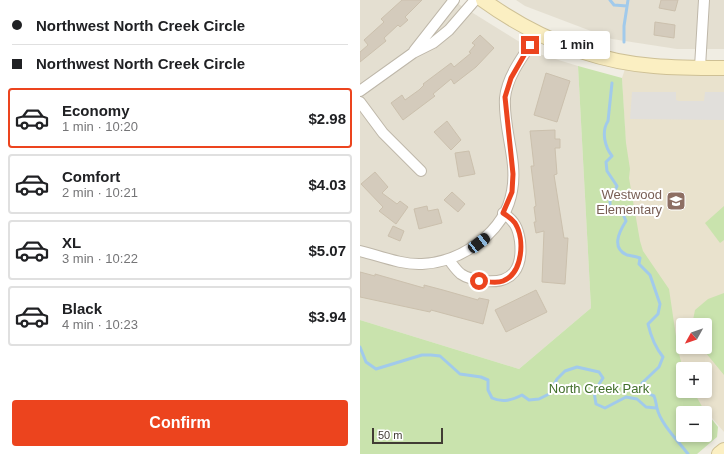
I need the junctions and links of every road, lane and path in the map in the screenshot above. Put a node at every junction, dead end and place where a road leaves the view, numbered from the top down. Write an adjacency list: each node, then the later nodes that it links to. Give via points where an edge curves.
1 (454, 0): 6 (street)
2 (475, 0): 6 (street, via 449,30 433,43)
3 (483, 0): 5 (street, via 511,20)
4 (704, 0): 7 (street)
5 (538, 34): 7 (street, via 571,48 625,62 653,66); 12 (street, via 511,78 505,97 513,174 512,192)
6 (413, 53): 9 (street)
7 (700, 67): 8 (street)
8 (724, 68)
9 (360, 91)
10 (360, 102): 11 (street, via 383,133)
11 (421, 171)
12 (503, 213): 14 (street, via 485,238 466,252); 14 (street, via 516,225 520,243 521,259 511,276 503,281 479,281 462,275)
13 (360, 251): 14 (street, via 422,264)
14 (449, 260)
15 (724, 450): 16 (street)
16 (719, 454)

